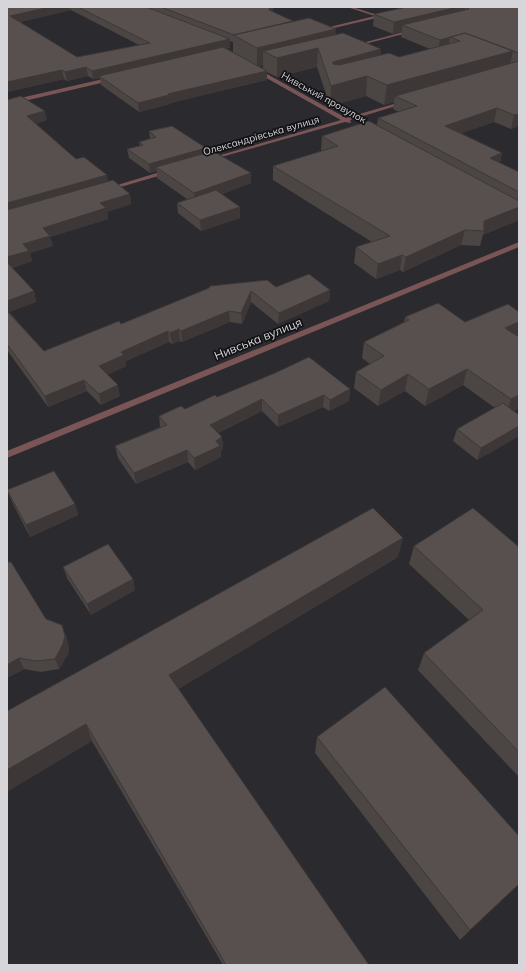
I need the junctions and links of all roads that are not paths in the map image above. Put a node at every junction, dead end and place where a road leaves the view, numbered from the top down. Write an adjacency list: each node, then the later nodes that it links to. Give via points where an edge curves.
1 (349, 7): 3 (street)
2 (389, 14): 3 (street)
3 (380, 16): 5 (street)
4 (421, 29): 6 (street)
5 (310, 33)
6 (346, 48)
7 (250, 66): 9 (street, Нивський провулок)
8 (263, 68): 9 (street)
9 (256, 70): 13 (street, Нивський провулок)
10 (120, 77): 12 (street)
11 (413, 100): 13 (street, Олександрівська вулиця)
12 (7, 103)
13 (346, 120): 14 (street, Нивський провулок); 15 (street, Олександрівська вулиця)
14 (358, 126)
15 (203, 162)
16 (180, 168): 17 (street)
17 (97, 192)
18 (519, 244): 19 (street, Нивська вулиця)
19 (7, 455)

